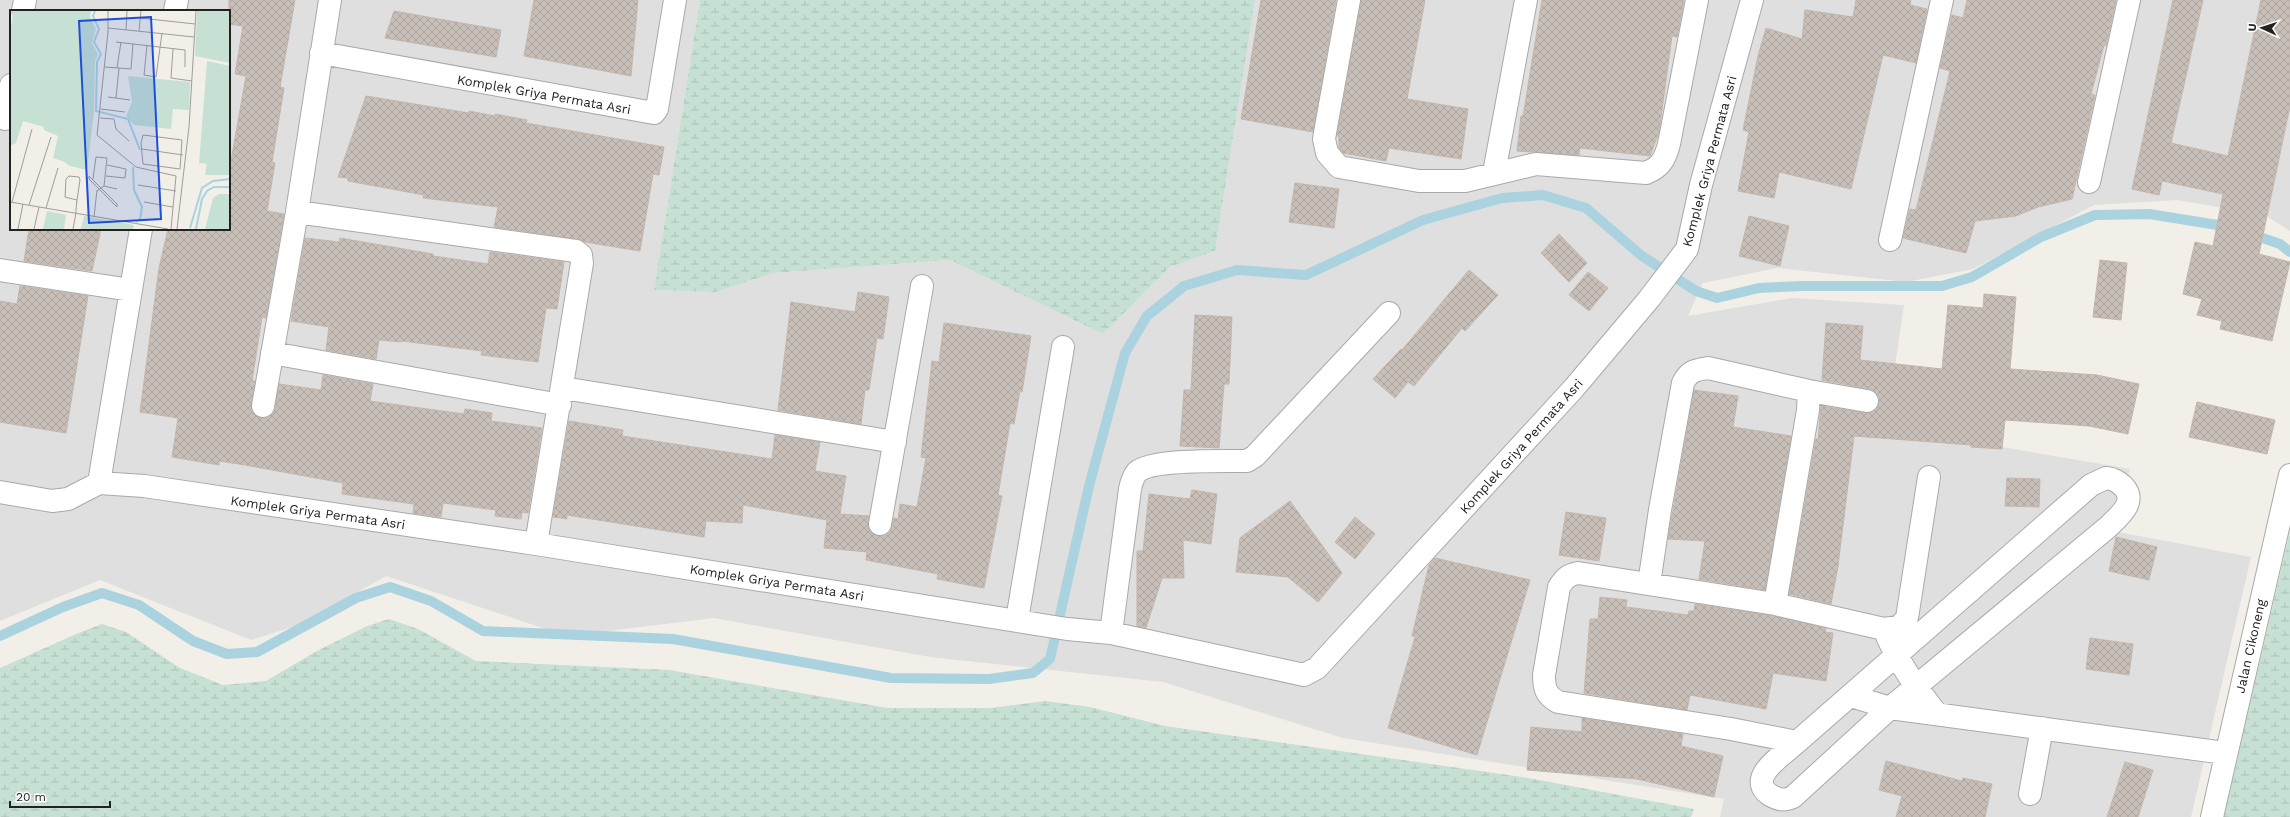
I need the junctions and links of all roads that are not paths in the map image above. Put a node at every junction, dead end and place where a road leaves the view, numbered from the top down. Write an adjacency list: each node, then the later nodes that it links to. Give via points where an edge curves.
1 (25, 0): 11 (street)
2 (177, 0): 12 (street)
3 (330, 0): 13 (street)
4 (675, 0): 13 (street, Komplek Griya Permata Asri, via 657,109 654,113)
5 (1349, 0): 16 (street, via 1324,139 1326,154 1339,167 1419,181 1464,180)
6 (1526, 0): 16 (street)
7 (1697, 0): 16 (street, via 1669,144 1665,159 1656,169 1646,173 1536,164)
8 (1752, 0): 42 (street, Komplek Griya Permata Asri, via 1701,185 1687,249 1649,299 1574,388 1311,673 1289,673)
9 (1942, 0): 20 (street)
10 (2129, 0): 17 (street)
11 (23, 10)
12 (175, 10)
13 (321, 53): 18 (street)
14 (10, 91): 15 (street)
15 (5, 119)
16 (1494, 173)
17 (2089, 182)
18 (298, 212): 26 (street); 28 (street, via 576,251 581,255 582,263)
19 (141, 230): 23 (street)
20 (1890, 240)
21 (0, 270): 23 (street)
22 (922, 286): 31 (street)
23 (131, 290): 34 (street)
24 (1389, 313): 42 (street, via 1247,461 1166,463 1145,467 1136,473 1130,490)
25 (1063, 347): 40 (street)
26 (272, 353): 28 (street); 30 (street)
27 (1810, 391): 29 (street); 38 (street, via 1708,368 1687,374 1677,408); 39 (street)
28 (561, 397): 31 (street); 37 (street)
29 (1867, 401)
30 (263, 406)
31 (895, 442): 36 (street)
32 (2290, 475): 50 (street, Jalan Cikoneng)
33 (1929, 477): 41 (street, via 1907,618 1899,627)
34 (99, 483): 35 (street, via 68,499 52,501); 37 (street, Komplek Griya Permata Asri, via 144,486)
35 (0, 492)
36 (880, 524)
37 (536, 544): 40 (street, Komplek Griya Permata Asri)
38 (1649, 584): 39 (street); 49 (street, via 1578,573 1569,575 1564,580 1560,587 1544,675 1544,687 1548,696 1558,702 1731,728)
39 (1775, 604): 41 (street)
40 (1027, 622): 42 (street, Komplek Griya Permata Asri)
41 (1884, 629): 43 (street)
42 (1111, 633)
43 (1895, 655): 44 (street); 44 (street, via 2091,485 2101,480 2112,479 2117,480 2128,492 2127,506 2108,528); 45 (street)
44 (1916, 688): 46 (street); 47 (street)
45 (1851, 696): 46 (street); 49 (street)
46 (1890, 708): 47 (street); 49 (street, via 1793,797 1777,799 1762,787 1762,775)
47 (1937, 714): 48 (street)
48 (2042, 728): 50 (street); 51 (street)
49 (1796, 742)
50 (2225, 753): 52 (street, Jalan Cikoneng)
51 (2030, 794)
52 (2212, 817)

